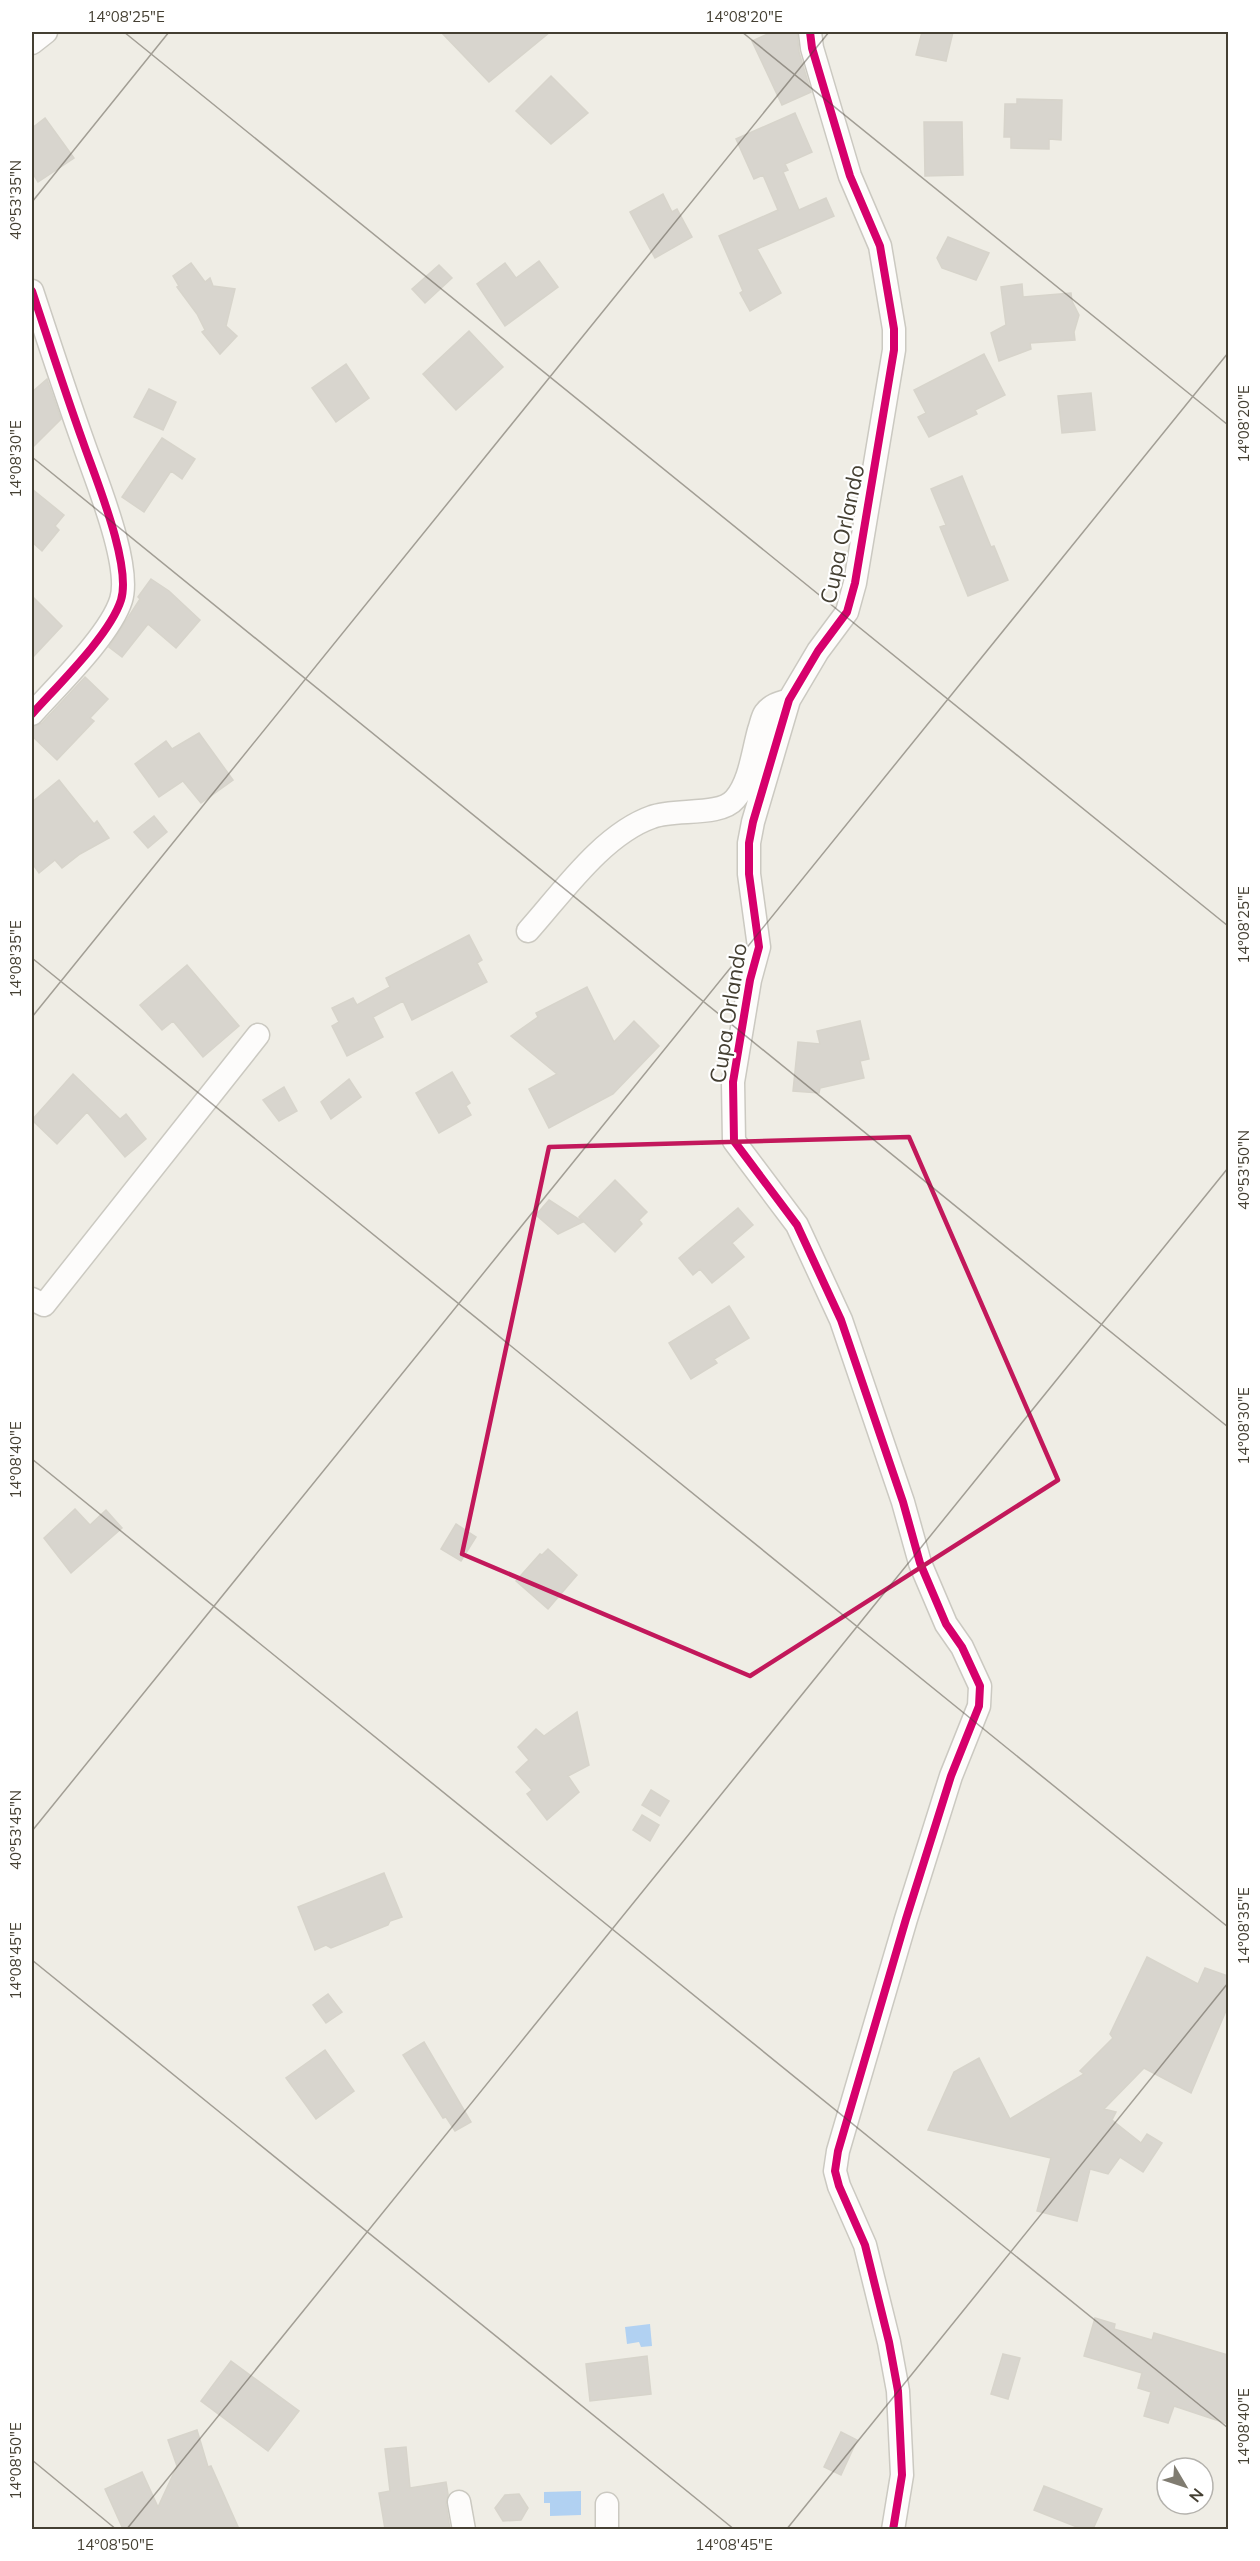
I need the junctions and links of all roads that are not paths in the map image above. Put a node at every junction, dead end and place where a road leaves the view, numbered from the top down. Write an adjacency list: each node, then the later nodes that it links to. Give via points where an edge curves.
1 (46, 32): 3 (street)
2 (810, 32): 5 (street, Cupa Orlando, via 814,58 850,176 880,246 894,351 847,612)
3 (32, 43)
4 (32, 291): 6 (street, via 104,497 123,576 118,609 90,648)
5 (789, 700): 7 (street, via 775,704 764,714 743,786 735,800 723,809 652,816 626,829 597,854); 14 (street, Cupa Orlando, via 749,843 759,947 733,1082 734,1141 797,1225 841,1320 920,1563 980,1686 979,1706 951,1776 906,1918 838,2151 839,2186 865,2245 898,2391 902,2475)
6 (32, 714)
7 (528, 931)
8 (258, 1035): 9 (street, via 44,1305)
9 (32, 1299)
10 (459, 2502): 12 (street)
11 (607, 2504): 13 (street)
12 (464, 2529)
13 (608, 2529)
14 (893, 2529)

